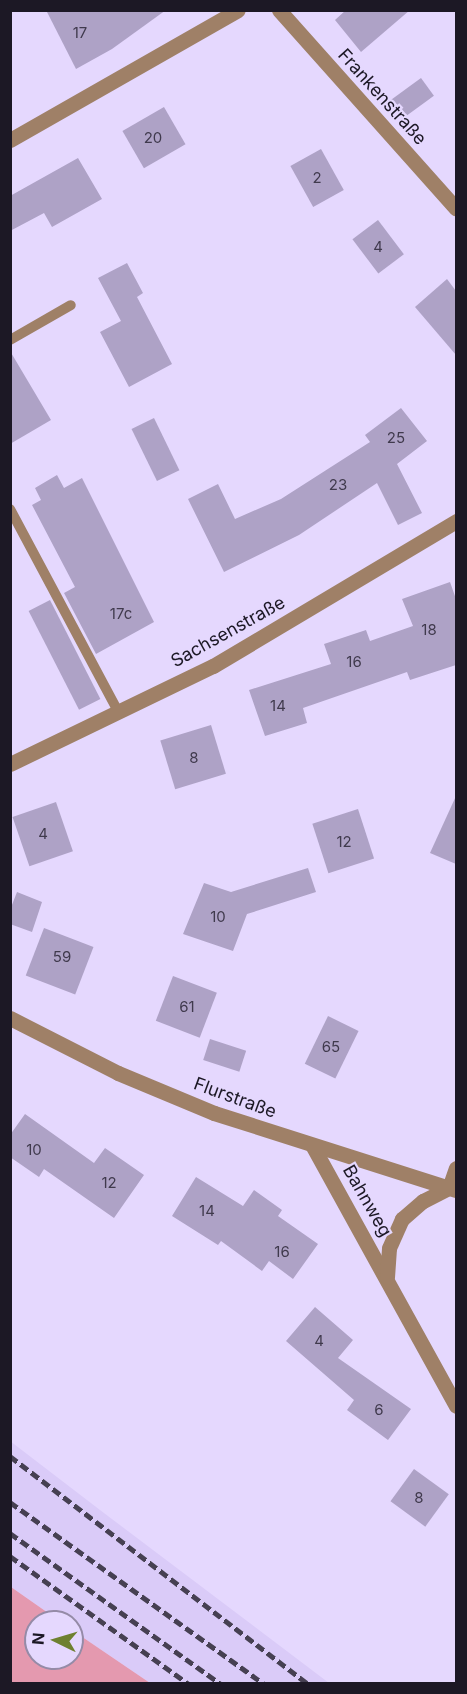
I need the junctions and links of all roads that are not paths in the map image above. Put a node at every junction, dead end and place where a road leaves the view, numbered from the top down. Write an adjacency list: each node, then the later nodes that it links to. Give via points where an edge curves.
1 (238, 10): 3 (street)
2 (279, 10): 4 (street, Frankenstraße)
3 (10, 140)
4 (456, 209)
5 (71, 305): 6 (lane)
6 (10, 340)
7 (10, 509): 9 (lane)
8 (456, 520): 9 (street, Sachsenstraße, via 213,666)
9 (118, 711): 10 (street, Sachsenstraße)
10 (10, 764)
11 (10, 1018): 12 (street, Flurstraße, via 118,1073 214,1113)
12 (312, 1145): 14 (street, Flurstraße); 15 (street, Bahnweg)
13 (456, 1168): 14 (street)
14 (453, 1189): 15 (street, Bahnweg, via 423,1201 402,1219 389,1248)
15 (387, 1277): 16 (street, Bahnweg)
16 (456, 1406)

